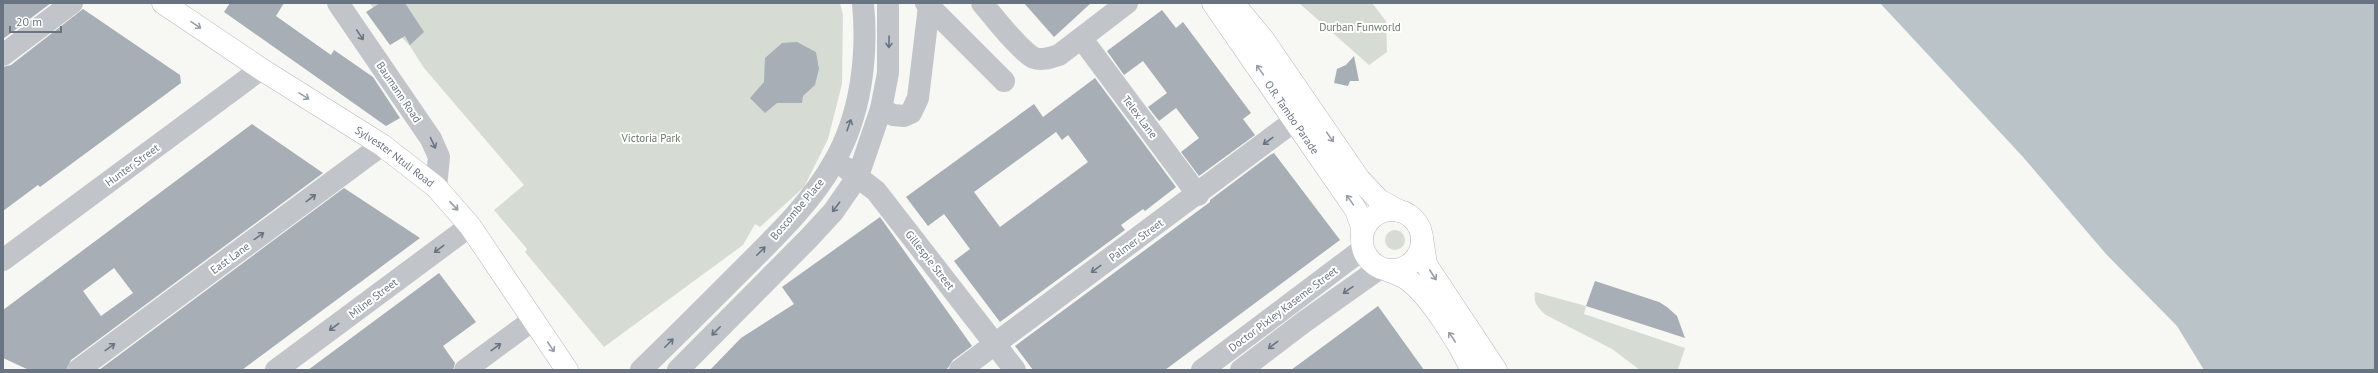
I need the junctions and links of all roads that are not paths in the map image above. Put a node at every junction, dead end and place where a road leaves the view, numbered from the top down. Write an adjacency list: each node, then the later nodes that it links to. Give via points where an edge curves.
1 (72, 3): 12 (street)
2 (163, 3): 13 (main road, Sylvester Ntuli Road, one-way to 13)
3 (338, 3): 20 (street, Baumann Road, one-way to 20, via 431,139 439,157)
4 (864, 3): 18 (street, Boscombe Place, one-way to 4, via 857,104 866,33)
5 (888, 3): 15 (street, one-way to 15, via 888,73)
6 (982, 3): 11 (street, via 1035,58 1046,59 1059,55)
7 (1127, 3): 11 (street)
8 (1213, 3): 16 (main road, O.R. Tambo Parade, one-way to 8)
9 (1233, 3): 16 (main road, O.R. Tambo Parade, via 1263,39)
10 (928, 4): 14 (street); 15 (street, via 918,98 914,108 904,116 893,115)
11 (1082, 38): 21 (street, Telex Lane)
12 (3, 54)
13 (261, 69): 17 (main road, Sylvester Ntuli Road, one-way to 17); 26 (street, Hunter Street)
14 (1004, 82)
15 (881, 109): 19 (street)
16 (1302, 115): 21 (street, Palmer Street, one-way to 21); 22 (main road, O.R. Tambo Parade, one-way to 22, via 1379,200); 25 (main road, O.R. Tambo Parade, one-way to 16, via 1362,226 1356,210)
17 (382, 146): 20 (main road, Sylvester Ntuli Road); 33 (street, East Lane, one-way to 17)
18 (835, 161): 19 (street, Gillespie Street); 29 (street, Boscombe Place, one-way to 18, via 784,228 813,194)
19 (858, 176): 28 (street, one-way to 28, via 833,212); 31 (street, Gillespie Street, via 876,191)
20 (436, 187): 23 (main road, Sylvester Ntuli Road, one-way to 23)
21 (1198, 195): 31 (street, Palmer Street, one-way to 31)
22 (1399, 211): 24 (main road, O.R. Tambo Parade, via 1412,218 1419,227); 25 (main road, via 1385,211 1374,216 1365,226)
23 (470, 226): 30 (main road, Sylvester Ntuli Road); 34 (street, Milne Street, one-way to 34)
24 (1422, 238): 27 (main road, via 1418,256 1410,264 1400,269); 32 (main road, O.R. Tambo Parade, one-way to 32, via 1426,264 1430,272)
25 (1362, 242): 27 (main road, O.R. Tambo Parade, via 1367,258); 41 (street, Doctor Pixley Kaseme Street)
26 (3, 260)
27 (1384, 269): 42 (street, Doctor Pixley Kaseme Street, one-way to 42, via 1304,322); 43 (main road, O.R. Tambo Parade, one-way to 27, via 1462,350 1424,295 1407,279)
28 (764, 283): 29 (street, via 718,310); 38 (street, one-way to 38)
29 (699, 313): 37 (street, Boscombe Place, one-way to 29)
30 (533, 320): 35 (street, one-way to 30); 36 (main road, Sylvester Ntuli Road, one-way to 36)
31 (995, 345): 39 (street, Palmer Street); 40 (street, Gillespie Street)
32 (1493, 369)
33 (78, 370)
34 (276, 370)
35 (465, 370)
36 (567, 370)
37 (641, 370)
38 (678, 370)
39 (960, 370)
40 (1015, 370)
41 (1202, 370)
42 (1241, 370)
43 (1472, 370)

